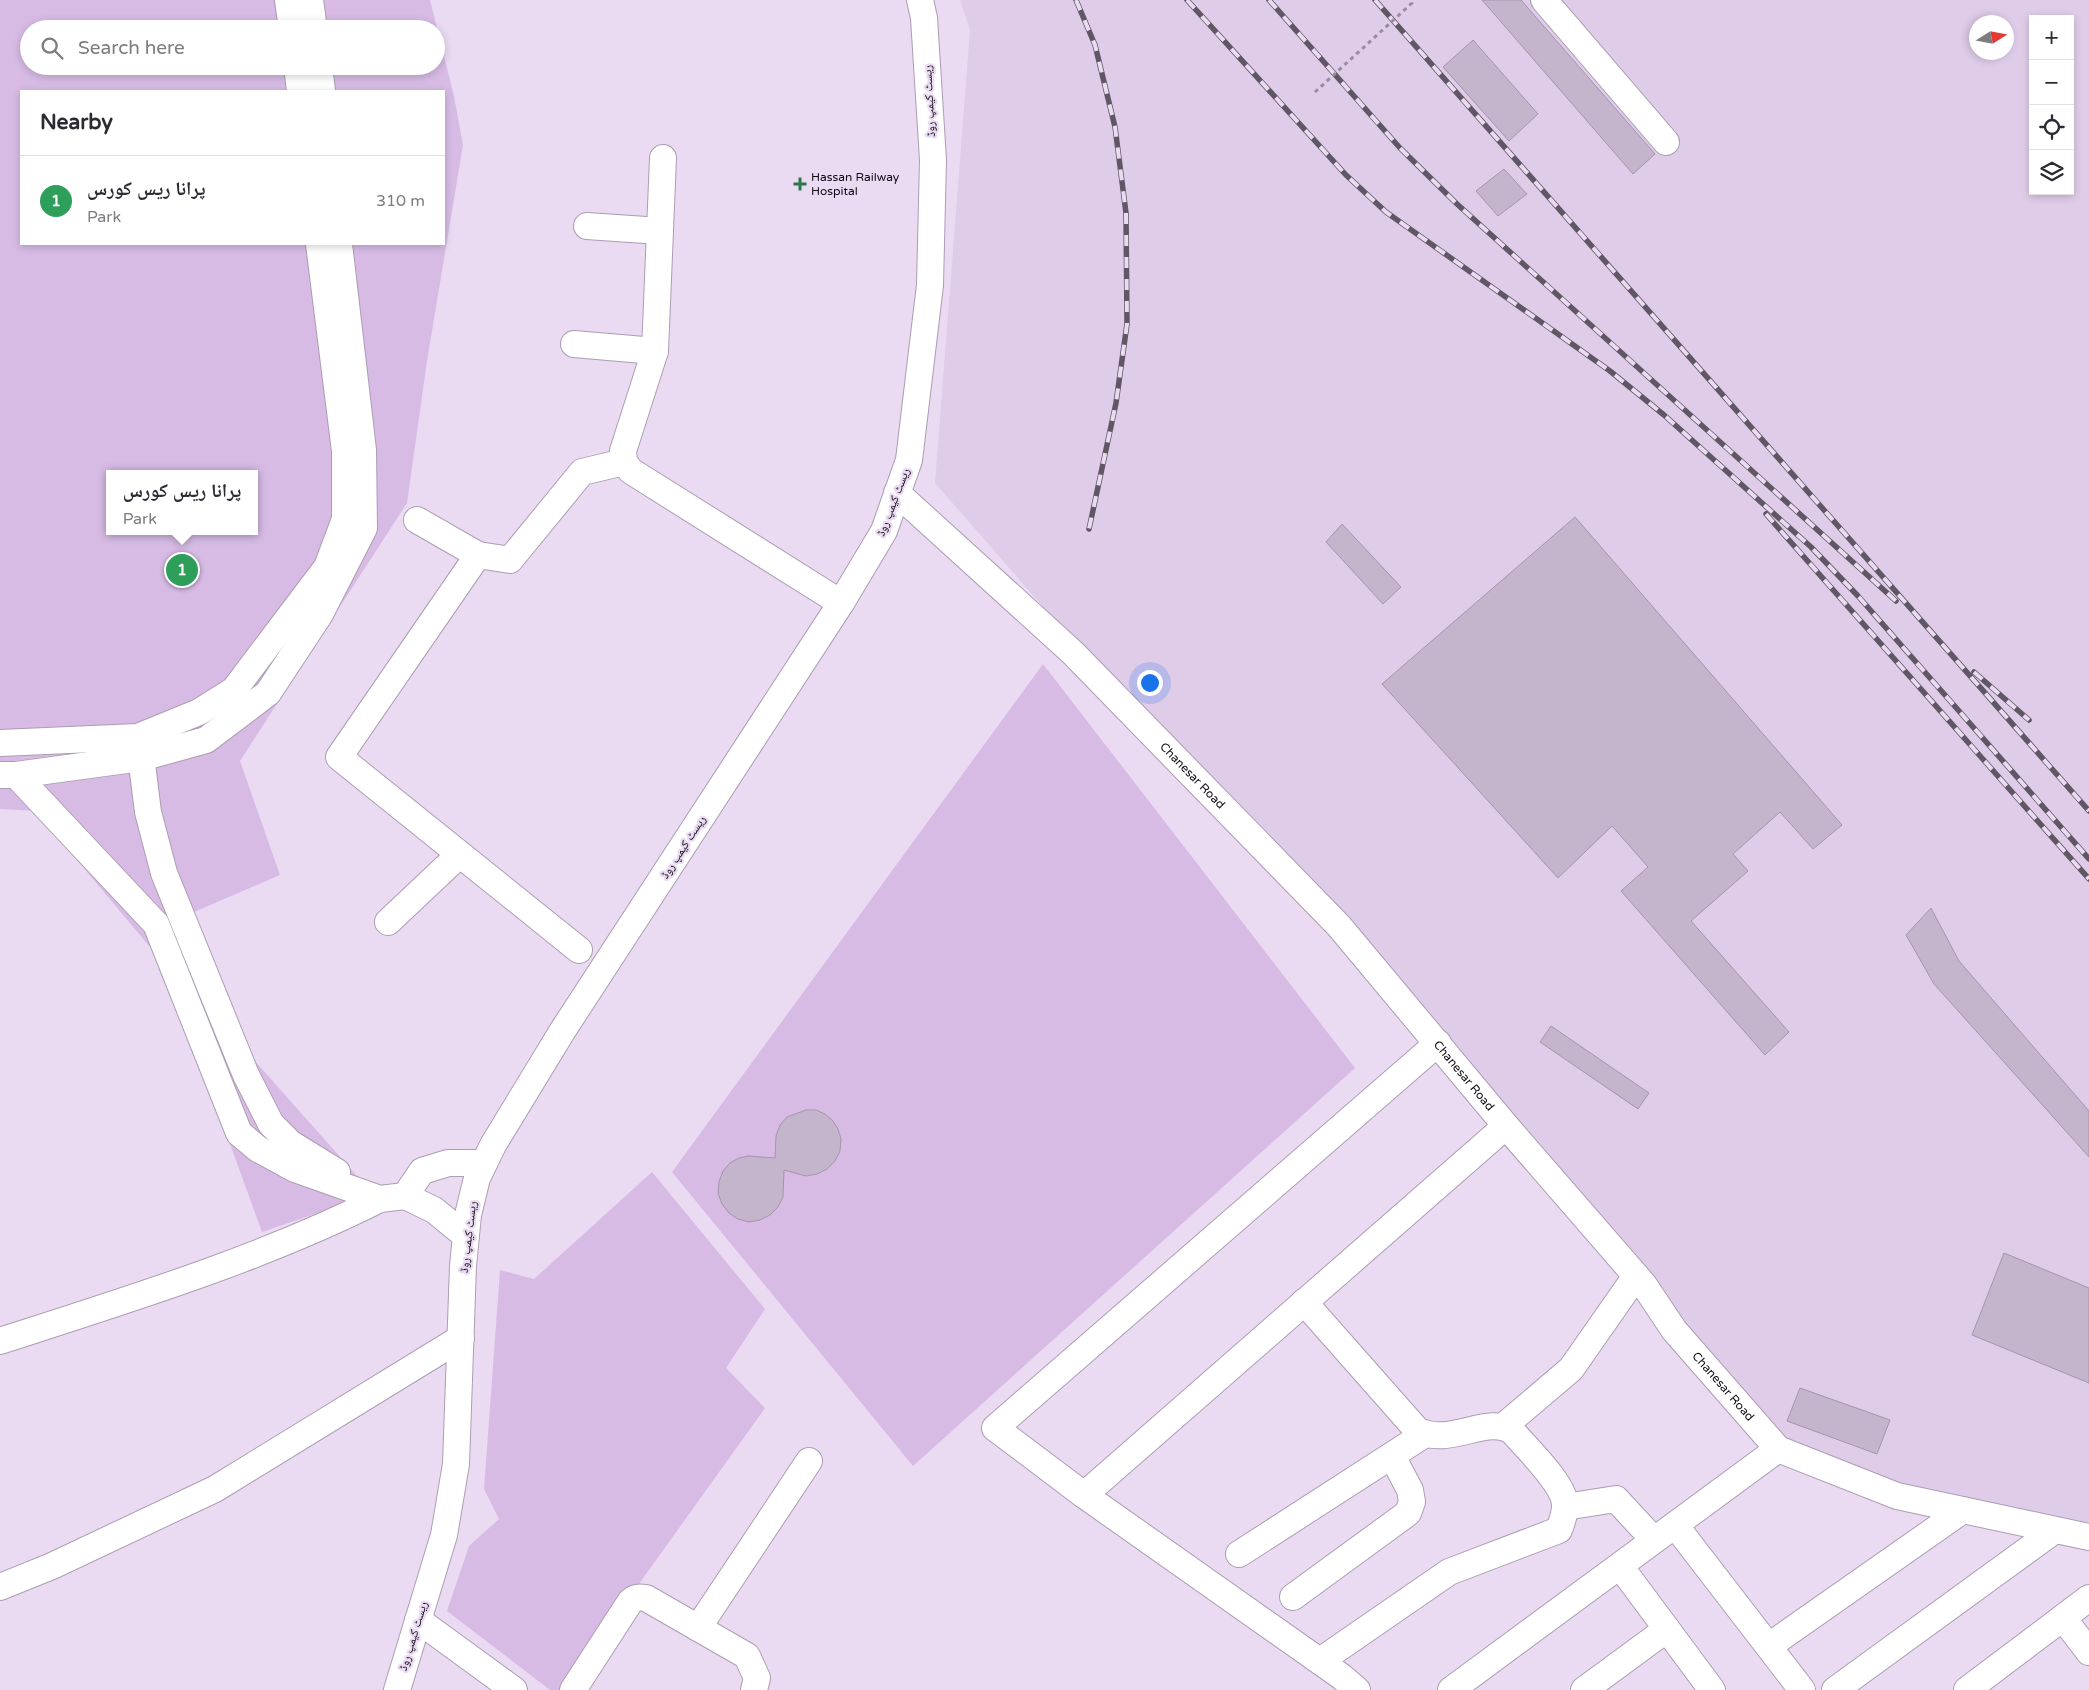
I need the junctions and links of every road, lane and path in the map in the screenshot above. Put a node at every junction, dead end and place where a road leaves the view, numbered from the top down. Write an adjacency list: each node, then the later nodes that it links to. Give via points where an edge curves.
1 (288, 0): 6 (street)
2 (310, 0): 7 (street)
3 (920, 0): 22 (street, ریسٹ کیمپ روڈ, via 924,18 933,160 930,285 909,460)
4 (1410, 0): 12 (path, bridge, via 1412,3)
5 (1544, 0): 13 (street)
6 (291, 20)
7 (313, 20)
8 (298, 75): 10 (street)
9 (320, 75): 11 (street)
10 (300, 90)
11 (322, 90)
12 (1315, 92)
13 (1666, 142)
14 (663, 158): 16 (street)
15 (587, 226): 16 (street)
16 (660, 231): 20 (street)
17 (320, 245): 27 (street, via 345,451 345,519 327,567 234,690)
18 (340, 245): 27 (street, via 363,450 364,528 320,614 268,693 206,740)
19 (574, 344): 20 (street)
20 (655, 352): 21 (street, via 623,451)
21 (624, 462): 24 (street, via 582,472 510,560); 25 (street, via 631,471)
22 (897, 493): 25 (street, ریسٹ کیمپ روڈ, via 884,531); 32 (street, Chanesar Road, via 1079,660 1339,926)
23 (417, 520): 24 (street)
24 (478, 555): 29 (street, via 339,757)
25 (841, 603): 34 (street, ریسٹ کیمپ روڈ, via 563,1030)
26 (0, 743): 27 (street)
27 (140, 748): 28 (street); 35 (street, via 148,812 164,873 246,1075 271,1124 290,1142)
28 (8, 775): 35 (street, via 156,924 239,1133 258,1149 295,1169)
29 (459, 854): 30 (street); 31 (street)
30 (388, 922)
31 (579, 950)
32 (1438, 1043): 33 (street, Chanesar Road); 46 (street, via 995,1428)
33 (1506, 1126): 37 (street, Chanesar Road); 38 (street)
34 (484, 1163): 35 (street, via 448,1163 422,1171); 36 (street, ریسٹ کیمپ روڈ, via 470,1206)
35 (393, 1198): 36 (street, via 434,1210); 40 (street, via 154,1291)
36 (466, 1236): 39 (street, ریسٹ کیمپ روڈ)
37 (1636, 1276): 41 (street, via 1571,1369); 43 (street, Chanesar Road, via 1674,1330)
38 (1304, 1302): 42 (street, via 1417,1430); 46 (street)
39 (461, 1338): 55 (street, via 215,1489); 59 (street, ریسٹ کیمپ روڈ, via 456,1464 444,1535)
40 (0, 1341)
41 (1504, 1426): 42 (street, via 1437,1436); 47 (street, via 1513,1432 1556,1484)
42 (1425, 1434): 44 (street)
43 (1778, 1449): 48 (street, Chanesar Road, via 1897,1496); 49 (street)
44 (1392, 1456): 53 (street); 56 (street, via 1410,1490 1412,1502 1408,1513)
45 (809, 1461): 60 (street)
46 (1084, 1494): 64 (street)
47 (1565, 1507): 52 (street, via 1616,1499); 64 (street, via 1560,1530 1449,1572)
48 (1963, 1510): 50 (street, Chanesar Road); 62 (street)
49 (1675, 1525): 52 (street); 62 (street)
50 (2055, 1530): 51 (street, Chanesar Road); 74 (street)
51 (2089, 1537)
52 (1654, 1540): 54 (street)
53 (1239, 1554)
54 (1620, 1566): 61 (street); 71 (street)
55 (0, 1587)
56 (1293, 1597)
57 (2089, 1598): 58 (street)
58 (2063, 1618): 63 (street); 75 (street)
59 (418, 1620): 66 (street, ریسٹ کیمپ روڈ); 67 (street)
60 (698, 1628): 68 (street, via 646,1598 635,1598); 69 (street, via 746,1656 758,1678)
61 (1667, 1629): 65 (street); 72 (street)
62 (1768, 1646): 73 (street)
63 (2089, 1652)
64 (1320, 1661): 70 (street)
65 (1710, 1689)
66 (397, 1690)
67 (514, 1690)
68 (573, 1690)
69 (754, 1690)
70 (1357, 1690)
71 (1451, 1690)
72 (1584, 1690)
73 (1802, 1690)
74 (1835, 1690)
75 (1967, 1690)

